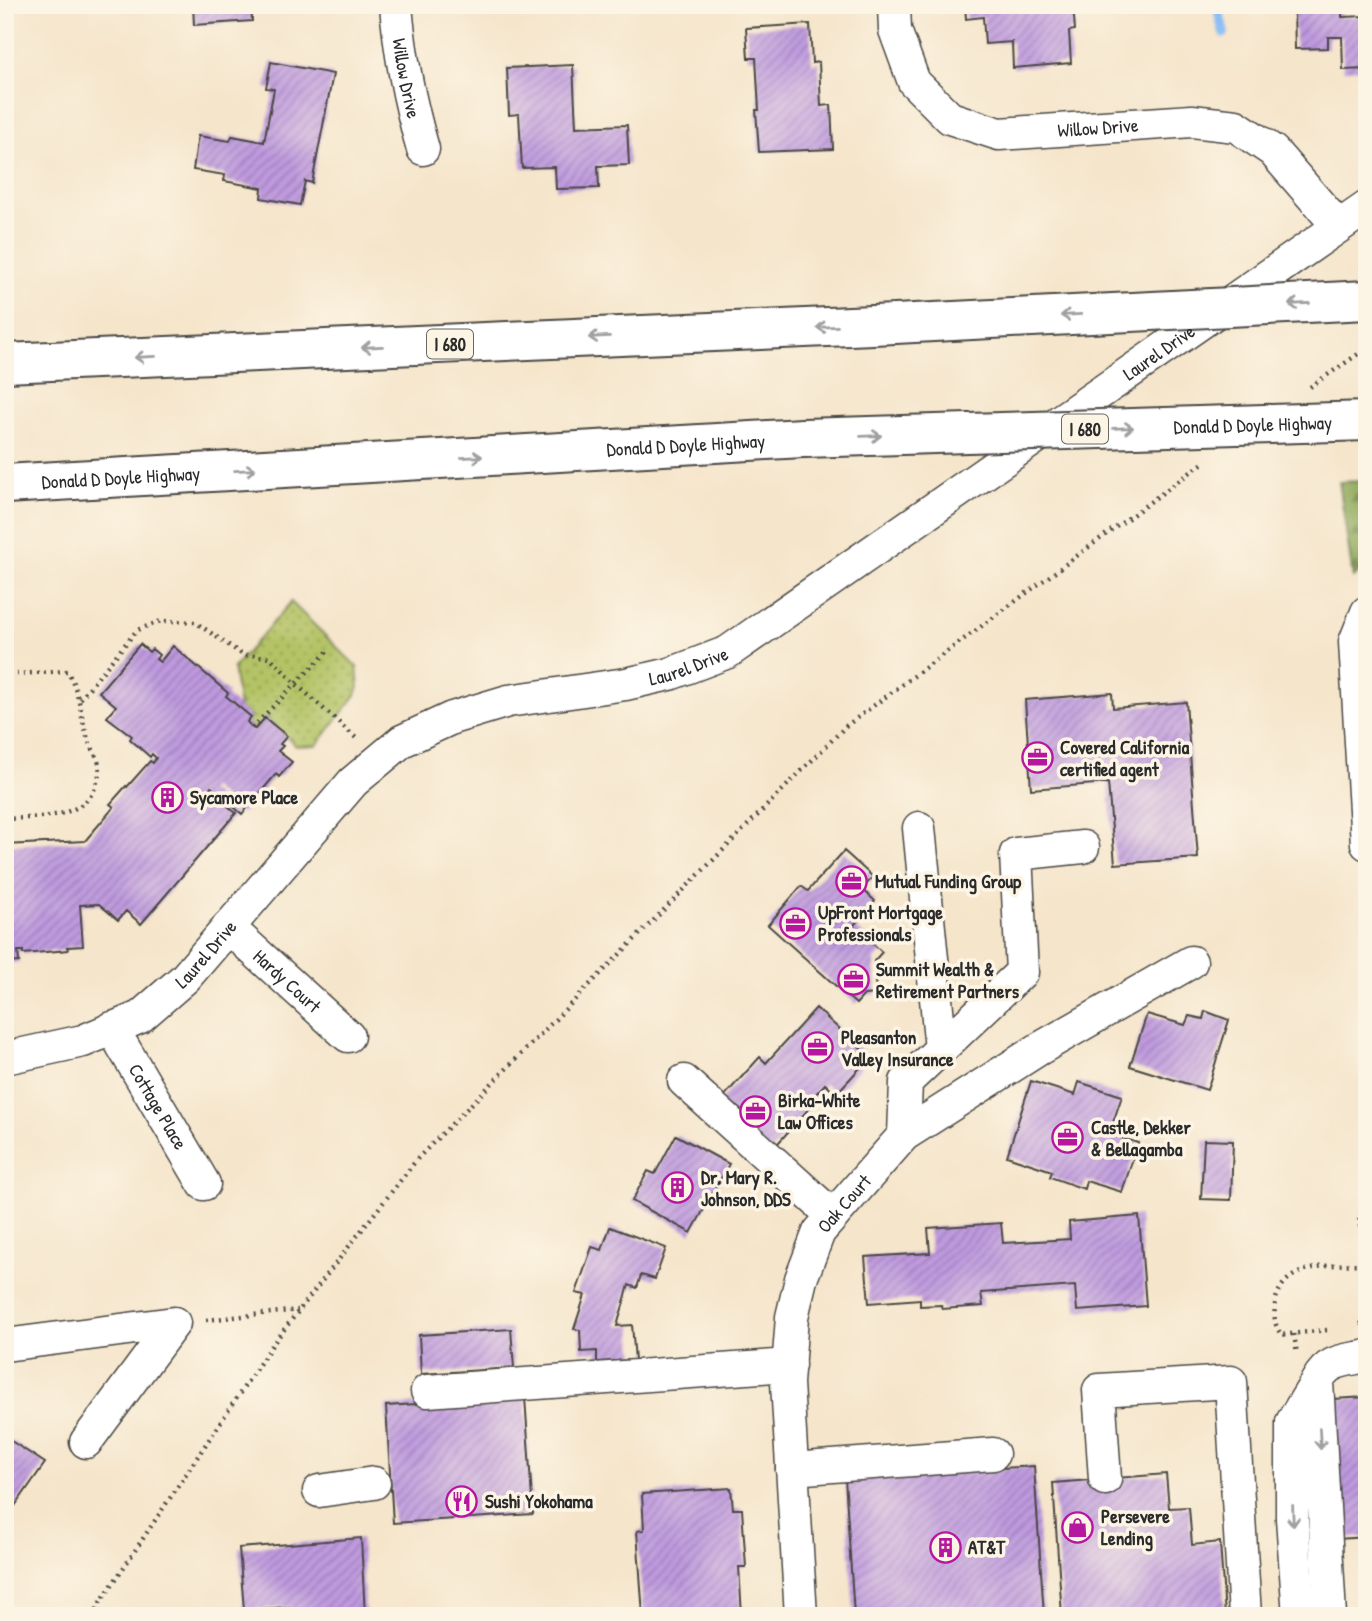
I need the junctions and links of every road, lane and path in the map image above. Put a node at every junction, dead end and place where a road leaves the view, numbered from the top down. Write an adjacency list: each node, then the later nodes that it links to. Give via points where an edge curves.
1 (396, 5): 3 (street, Willow Drive, via 408,95)
2 (894, 5): 5 (street, Willow Drive, via 895,30 914,82 950,118 999,134 1192,121 1236,127 1273,151)
3 (423, 149)
4 (1367, 207): 5 (street, Laurel Drive)
5 (1338, 226): 22 (street, Laurel Drive, via 728,652 648,679 508,702 452,718 402,741 353,782)
6 (1367, 300): 7 (highway, I 680, one-way to 7, bridge)
7 (5, 363)
8 (1367, 421): 9 (highway, Donald D Doyle Highway / I 680, one-way to 8, bridge, via 803,438)
9 (5, 484)
10 (1148, 501): 35 (path, via 846,726 418,1158)
11 (1367, 612): 20 (street, via 1355,642)
12 (328, 651): 14 (path)
13 (17, 674): 15 (path, via 67,671)
14 (296, 684): 15 (path, via 270,657 243,655 195,622 161,621 137,630); 16 (path); 17 (path)
15 (80, 699): 18 (path, via 100,771 86,803 64,813)
16 (252, 728)
17 (359, 741)
18 (5, 819)
19 (919, 828): 26 (street)
20 (1367, 844)
21 (1083, 847): 26 (street, via 1016,853 1022,972)
22 (228, 927): 24 (street, Laurel Drive, via 185,978 140,1017); 25 (street, Hardy Court)
23 (1191, 962): 29 (street, Oak Court)
24 (112, 1028): 27 (street, Laurel Drive, via 83,1041); 30 (street, Cottage Place)
25 (348, 1036)
26 (941, 1049): 29 (street, via 906,1082)
27 (5, 1058)
28 (684, 1081): 31 (street)
29 (904, 1135): 31 (street, Oak Court)
30 (205, 1184)
31 (833, 1216): 42 (street, Oak Court, via 819,1232 801,1279 792,1317)
32 (1359, 1218): 33 (path)
33 (1366, 1264): 34 (path); 39 (path, via 1297,1272 1276,1295 1276,1328 1282,1335)
34 (1367, 1277)
35 (299, 1310): 37 (path); 51 (path)
36 (1367, 1316): 38 (path)
37 (174, 1323): 40 (street); 45 (street)
38 (1356, 1325)
39 (1335, 1328)
40 (5, 1345)
41 (1367, 1356): 43 (street, via 1332,1364 1322,1370)
42 (789, 1364): 44 (street); 47 (street, Oak Court)
43 (1317, 1381): 54 (street, one-way to 54, via 1292,1422); 55 (street, one-way to 55)
44 (427, 1391)
45 (86, 1442)
46 (993, 1454): 47 (street)
47 (792, 1469): 52 (street, Oak Court)
48 (1105, 1479): 53 (street, via 1099,1390 1231,1382)
49 (374, 1483): 50 (street)
50 (319, 1491)
51 (94, 1616)
52 (801, 1616)
53 (1245, 1616)
54 (1299, 1616)
55 (1330, 1616)

